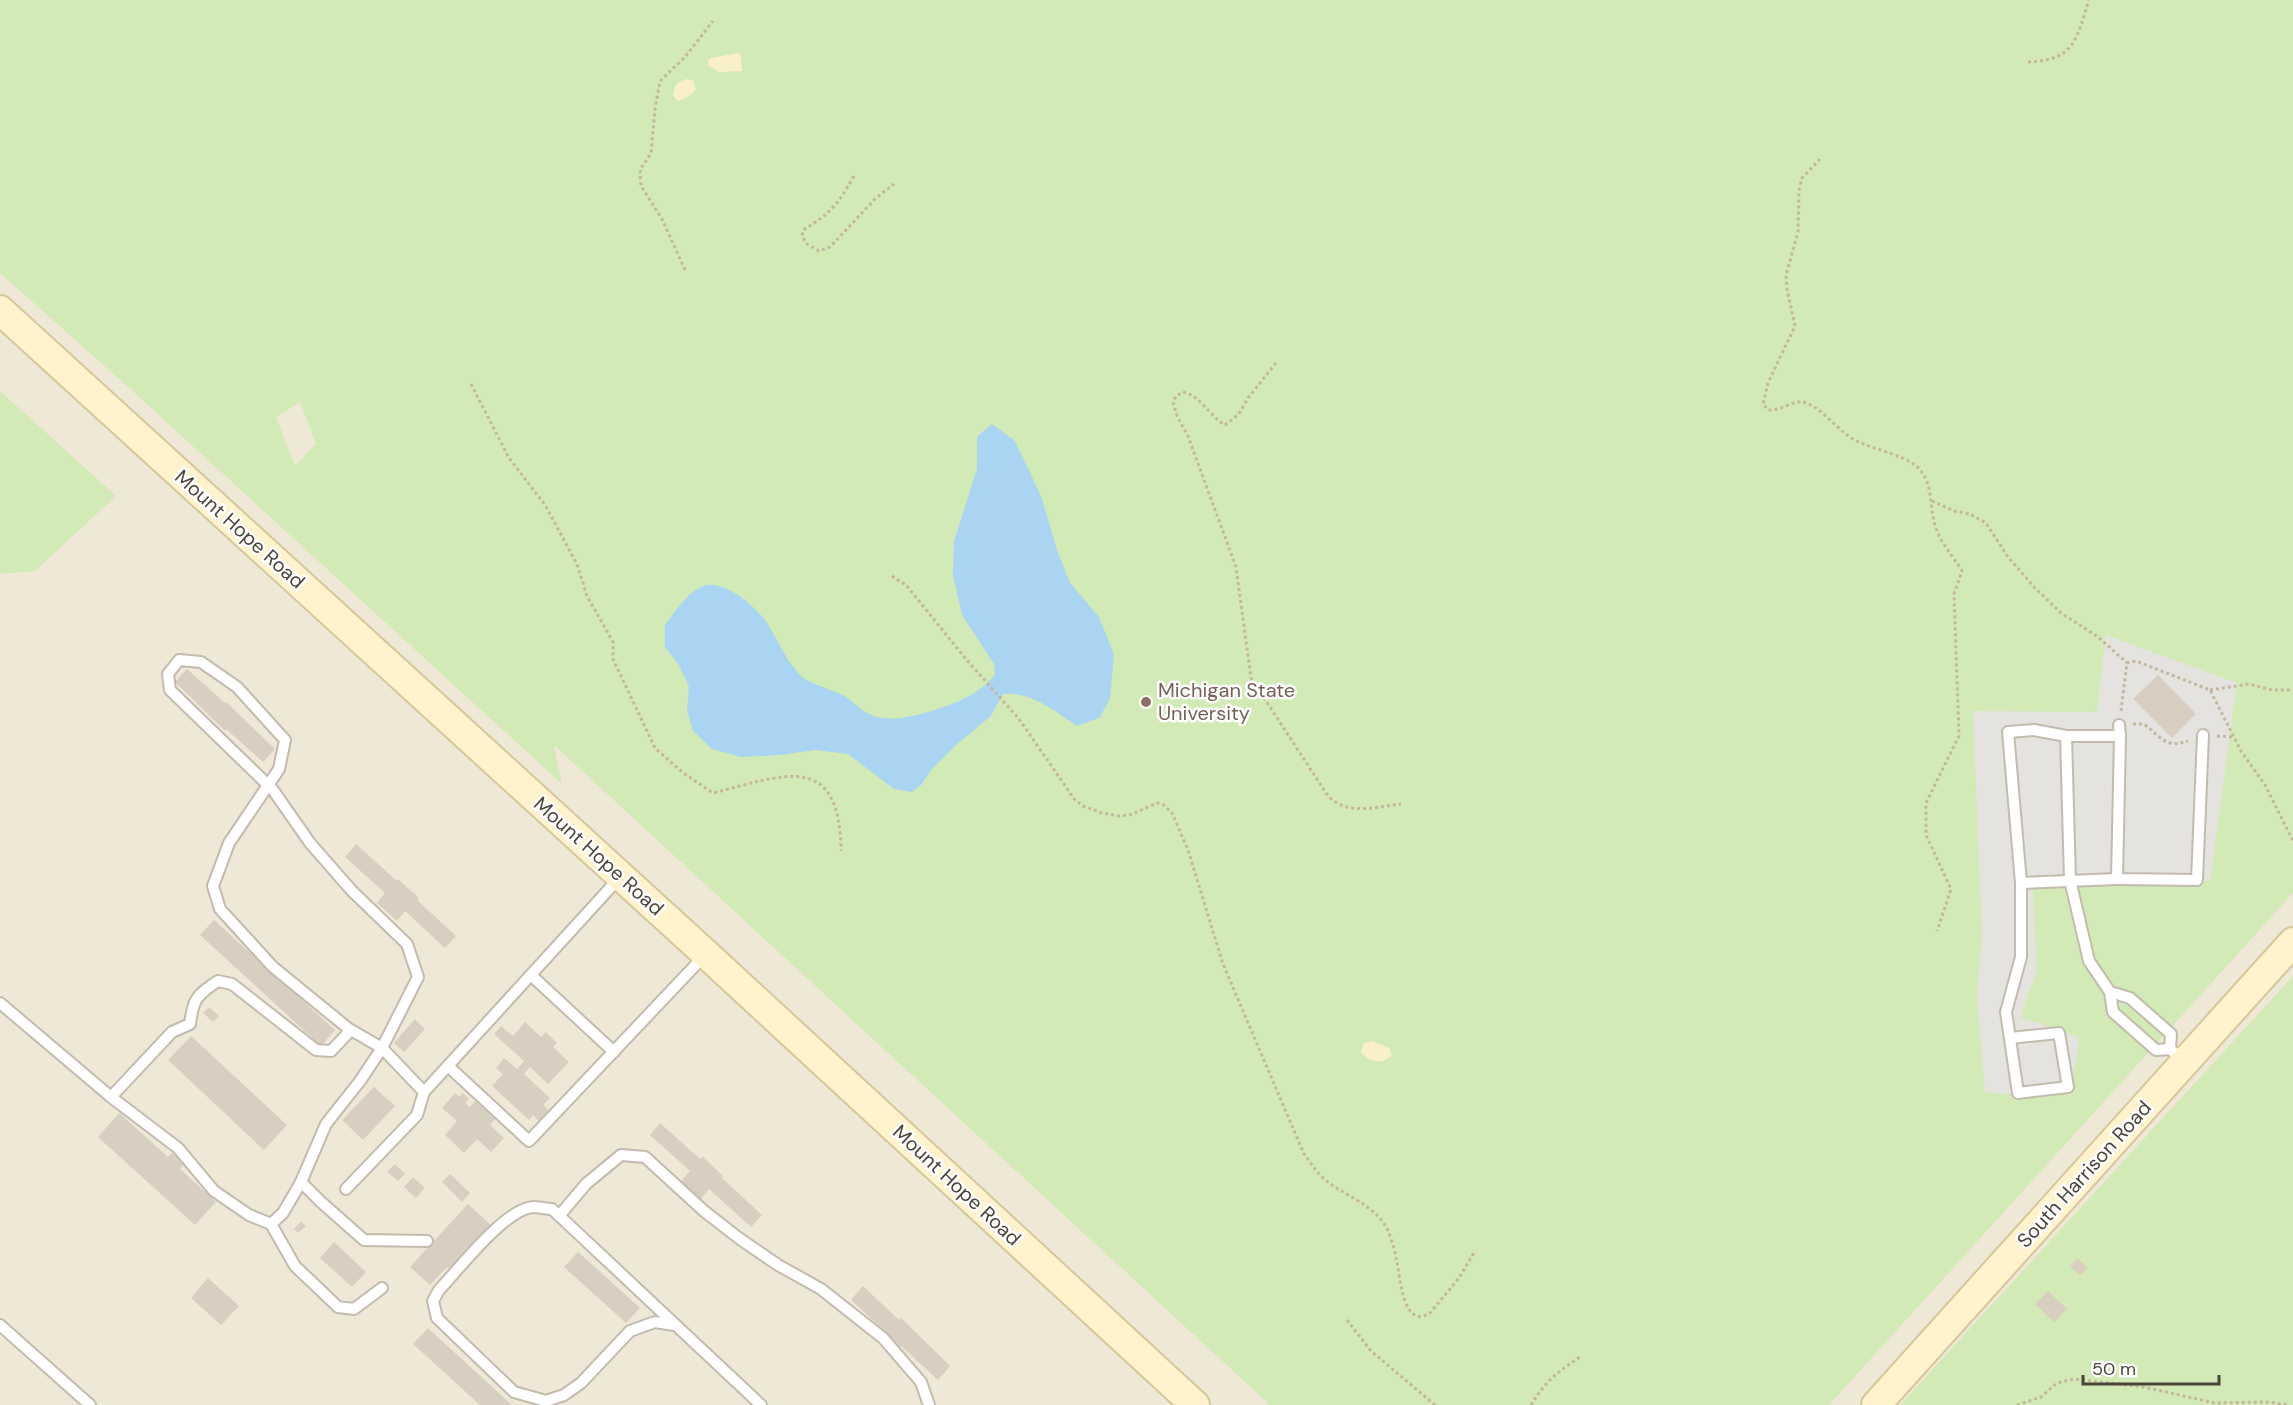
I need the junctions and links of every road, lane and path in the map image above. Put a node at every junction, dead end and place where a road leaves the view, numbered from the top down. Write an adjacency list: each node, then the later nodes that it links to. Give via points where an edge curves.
1 (2089, 0): 3 (path, via 2068,51 2046,61)
2 (713, 21): 7 (path, via 660,81 651,153 640,170 641,186 662,219)
3 (2028, 62)
4 (1820, 159): 11 (path, via 1800,184 1798,232 1786,275 1795,326 1768,382 1763,404 1768,410 1777,411 1802,402 1814,407 1854,440 1920,468 1929,482)
5 (854, 176): 6 (path, via 837,205 803,230 807,244 819,251 830,247)
6 (894, 184)
7 (685, 270)
8 (0, 310): 22 (street, Mount Hope Road)
9 (1276, 363): 20 (path, via 1239,414 1225,425 1215,420 1190,393 1183,392 1173,402 1236,567 1251,678 1336,804 1361,809)
10 (471, 384): 21 (path, via 509,458 545,505 577,564 587,596 613,642 613,659 655,748 713,793 774,777 806,776 825,787 832,800 841,824)
11 (1931, 501): 13 (path, via 1986,523 2035,588); 26 (path, via 1936,529 1962,572 1954,594 1959,736 1926,803 1926,835 1951,889)
12 (891, 576): 45 (path, via 906,585 1010,708 1083,807 1119,816 1157,803 1164,804 1172,813 1188,850 1223,964 1304,1154 1324,1179 1368,1208 1388,1230 1403,1299 1411,1311 1418,1316 1430,1313)
13 (2127, 663)
14 (2210, 690): 15 (path, via 2249,684)
15 (2293, 690)
16 (2120, 730): 17 (path, via 2144,724 2175,745); 18 (lane); 23 (lane)
17 (2203, 735): 23 (lane, via 2197,880)
18 (2066, 736): 24 (lane); 25 (lane, via 2034,730 2008,732)
19 (268, 785): 19 (lane, via 279,769 285,740 237,687 201,662 179,660 168,674 170,690); 32 (lane, via 229,843 213,886 220,909 273,967); 34 (lane, via 310,843 407,944 418,977)
20 (1401, 804)
21 (841, 851)
22 (621, 876): 28 (street, Mount Hope Road); 29 (lane)
23 (2117, 879): 24 (lane)
24 (2070, 880): 25 (lane); 30 (lane, via 2089,960)
25 (2021, 883): 33 (lane, via 2021,957 2006,1012)
26 (1937, 931)
27 (2293, 942): 36 (street, South Harrison Road)
28 (706, 954): 35 (lane); 54 (street, Mount Hope Road)
29 (532, 976): 35 (lane); 37 (lane)
30 (2110, 992): 36 (lane, via 2130,998 2171,1034); 36 (lane, via 2113,1012 2156,1050)
31 (0, 1003): 39 (lane)
32 (351, 1030): 34 (lane); 39 (lane, via 331,1051 316,1050 232,984 218,981 193,1004 190,1024 172,1032)
33 (2010, 1038): 33 (lane, via 2018,1093 2068,1087 2059,1033)
34 (382, 1048): 38 (lane); 40 (lane, via 326,1124)
35 (614, 1052): 37 (lane, via 529,1141)
36 (2177, 1056): 57 (street, South Harrison Road)
37 (448, 1066): 38 (lane)
38 (424, 1092): 41 (lane, via 417,1115)
39 (111, 1097): 43 (lane, via 178,1148 214,1191 249,1215)
40 (302, 1182): 43 (lane, via 283,1213); 44 (lane, via 364,1240)
41 (346, 1189)
42 (559, 1216): 48 (lane); 48 (lane, via 552,1209 533,1207 517,1212 501,1223 433,1300 437,1318 478,1360 514,1392 546,1401 581,1383 630,1331 655,1322); 53 (lane, via 586,1184 621,1155 645,1157 713,1218 778,1265 821,1289 883,1338 921,1382)
43 (271, 1224): 46 (lane, via 295,1266 338,1307 354,1309)
44 (427, 1241)
45 (1476, 1251)
46 (382, 1288)
47 (1347, 1320): 55 (path, via 1371,1351)
48 (674, 1324): 52 (lane)
49 (0, 1325): 51 (lane)
50 (1580, 1357): 56 (path, via 1543,1385)
51 (90, 1405)
52 (761, 1405)
53 (928, 1405)
54 (1196, 1405)
55 (1435, 1405)
56 (1531, 1405)
57 (1875, 1405)
58 (2017, 1405): 59 (path, via 2041,1397 2057,1383 2074,1379 2144,1387 2215,1403)
59 (2289, 1405)

